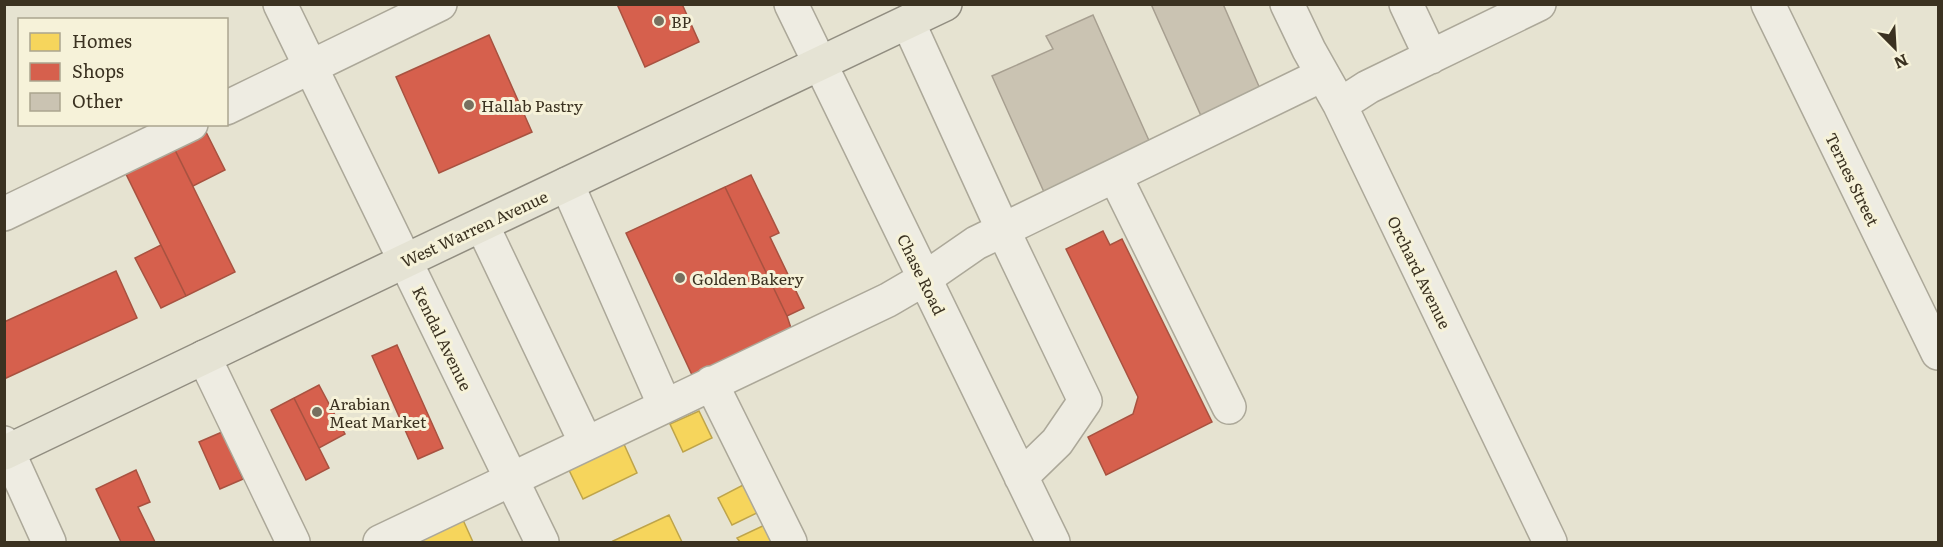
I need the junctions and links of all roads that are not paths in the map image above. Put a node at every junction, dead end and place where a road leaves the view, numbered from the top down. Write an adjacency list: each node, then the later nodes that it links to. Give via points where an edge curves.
1 (280, 4): 12 (street, Kendal Avenue)
2 (440, 4): 12 (street)
3 (791, 4): 11 (street, Chase Road)
4 (945, 4): 9 (main road, West Warren Avenue)
5 (1287, 4): 13 (street, Orchard Avenue)
6 (1406, 4): 10 (street)
7 (1539, 4): 10 (street)
8 (1768, 4): 24 (street, Ternes Street)
9 (908, 22): 11 (main road, West Warren Avenue); 21 (street)
10 (1431, 57): 14 (street)
11 (819, 63): 18 (main road, West Warren Avenue); 23 (street, Chase Road)
12 (311, 67): 15 (street); 22 (street, Kendal Avenue)
13 (1322, 75): 14 (street, Orchard Avenue); 17 (street)
14 (1340, 105): 39 (street, Orchard Avenue)
15 (228, 107)
16 (187, 126): 19 (street)
17 (1115, 176): 21 (street); 28 (street)
18 (567, 184): 20 (main road, West Warren Avenue); 27 (street)
19 (4, 214)
20 (482, 225): 22 (main road, West Warren Avenue); 29 (street)
21 (1003, 230): 23 (street, via 976,243); 31 (street, via 1085,401 1057,442)
22 (405, 261): 25 (main road, West Warren Avenue); 32 (street, Kendal Avenue)
23 (924, 279): 26 (street, via 888,300); 31 (street, Chase Road)
24 (1938, 354)
25 (204, 357): 30 (main road, West Warren Avenue); 34 (street)
26 (711, 383): 27 (street); 37 (street)
27 (665, 406): 29 (street)
28 (1229, 406)
29 (586, 443): 32 (street)
30 (6, 449): 33 (street)
31 (1021, 477): 38 (street, Chase Road)
32 (511, 478): 35 (street); 36 (street, Kendal Avenue)
33 (49, 543)
34 (294, 543)
35 (380, 543)
36 (542, 543)
37 (790, 543)
38 (1053, 543)
39 (1550, 543)

